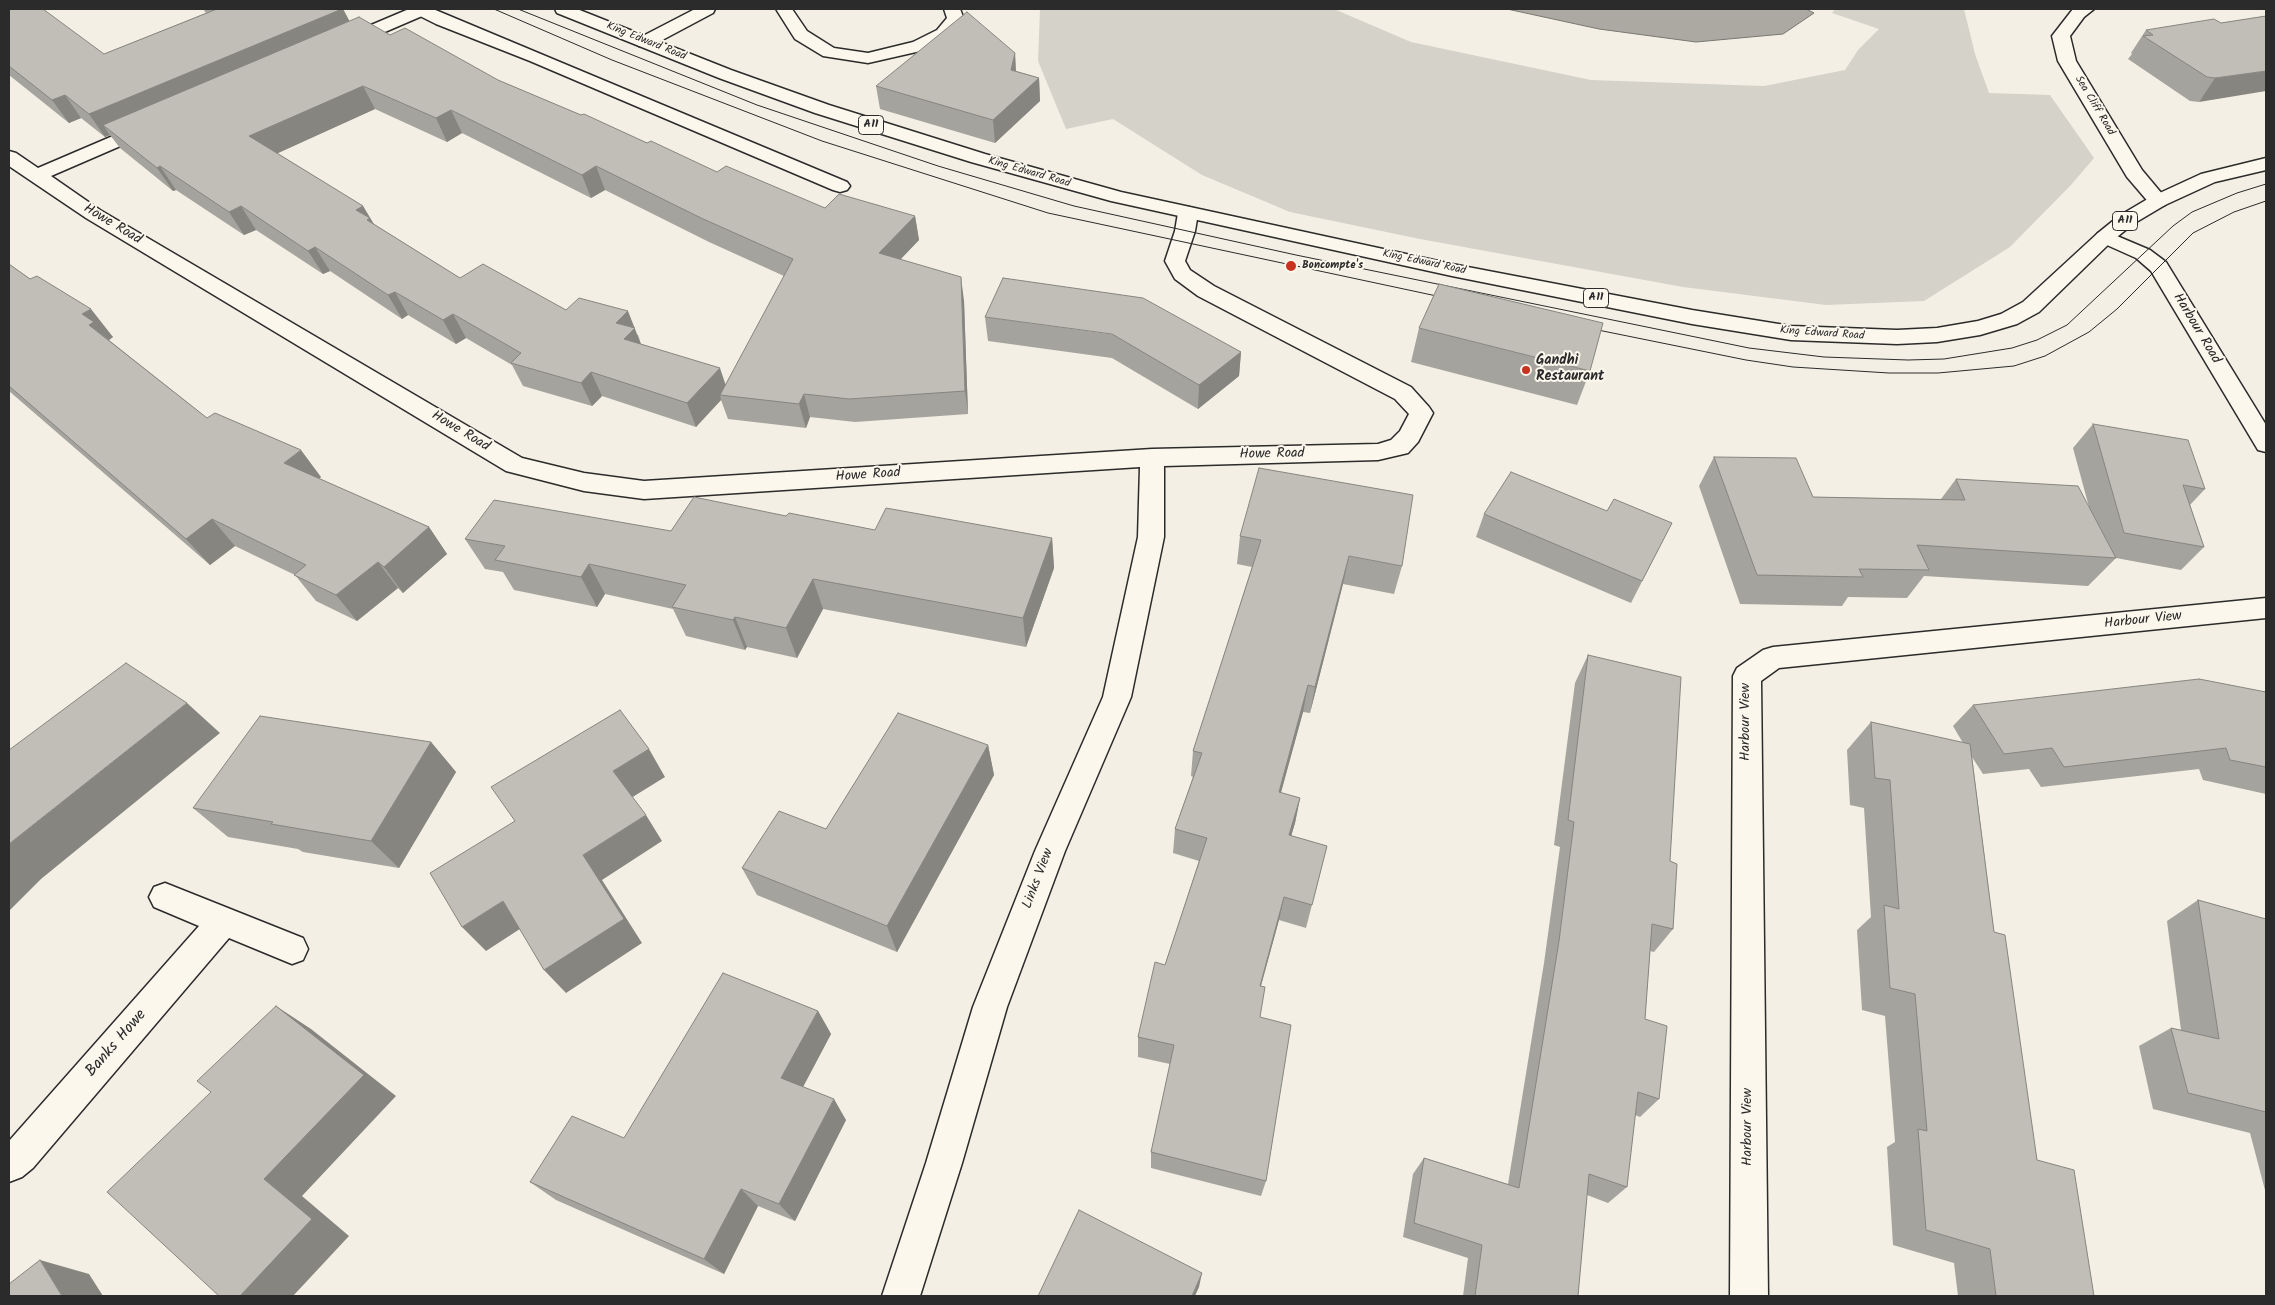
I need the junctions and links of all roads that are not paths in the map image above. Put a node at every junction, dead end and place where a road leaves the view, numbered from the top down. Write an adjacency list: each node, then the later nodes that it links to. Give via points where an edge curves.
1 (422, 9): 8 (street); 13 (street)
2 (563, 9): 7 (street, King Edward Road / A11)
3 (707, 9): 7 (street)
4 (784, 9): 5 (street, via 801,35 829,52 868,58 919,46 943,34 956,19)
5 (952, 9)
6 (2086, 9): 14 (street, Sea Cliff Road, via 2078,12 2061,36 2067,61 2134,172)
7 (645, 42): 15 (street, King Edward Road / A11, via 725,74 900,135 1050,179)
8 (332, 48)
9 (161, 122): 12 (street)
10 (9, 157): 12 (street, Howe Road)
11 (2266, 164): 14 (street, King Edward Road / A11, via 2208,178)
12 (35, 176): 18 (street, Howe Road, via 93,214 515,465 584,482 644,490)
13 (840, 186)
14 (2158, 201): 16 (street, King Edward Road / A11)
15 (1188, 213): 16 (street, King Edward Road / A11, via 1692,317 1791,333 1845,336 1937,335 2009,319 2031,307); 18 (street, Howe Road, via 1175,261 1189,281 1403,393 1421,412 1410,436 1399,447 1378,452)
16 (2105, 236): 17 (street, Harbour Road, via 2143,254 2159,267)
17 (2266, 444)
18 (1152, 458): 24 (street, Links View, via 1151,537 1118,697 1050,851 990,1007)
19 (2266, 608): 25 (street, Harbour View, via 1773,658 1747,676)
20 (165, 897): 21 (street)
21 (224, 921): 22 (street); 23 (street, Banks Howe)
22 (292, 949)
23 (9, 1164)
24 (901, 1296)
25 (1749, 1296)

